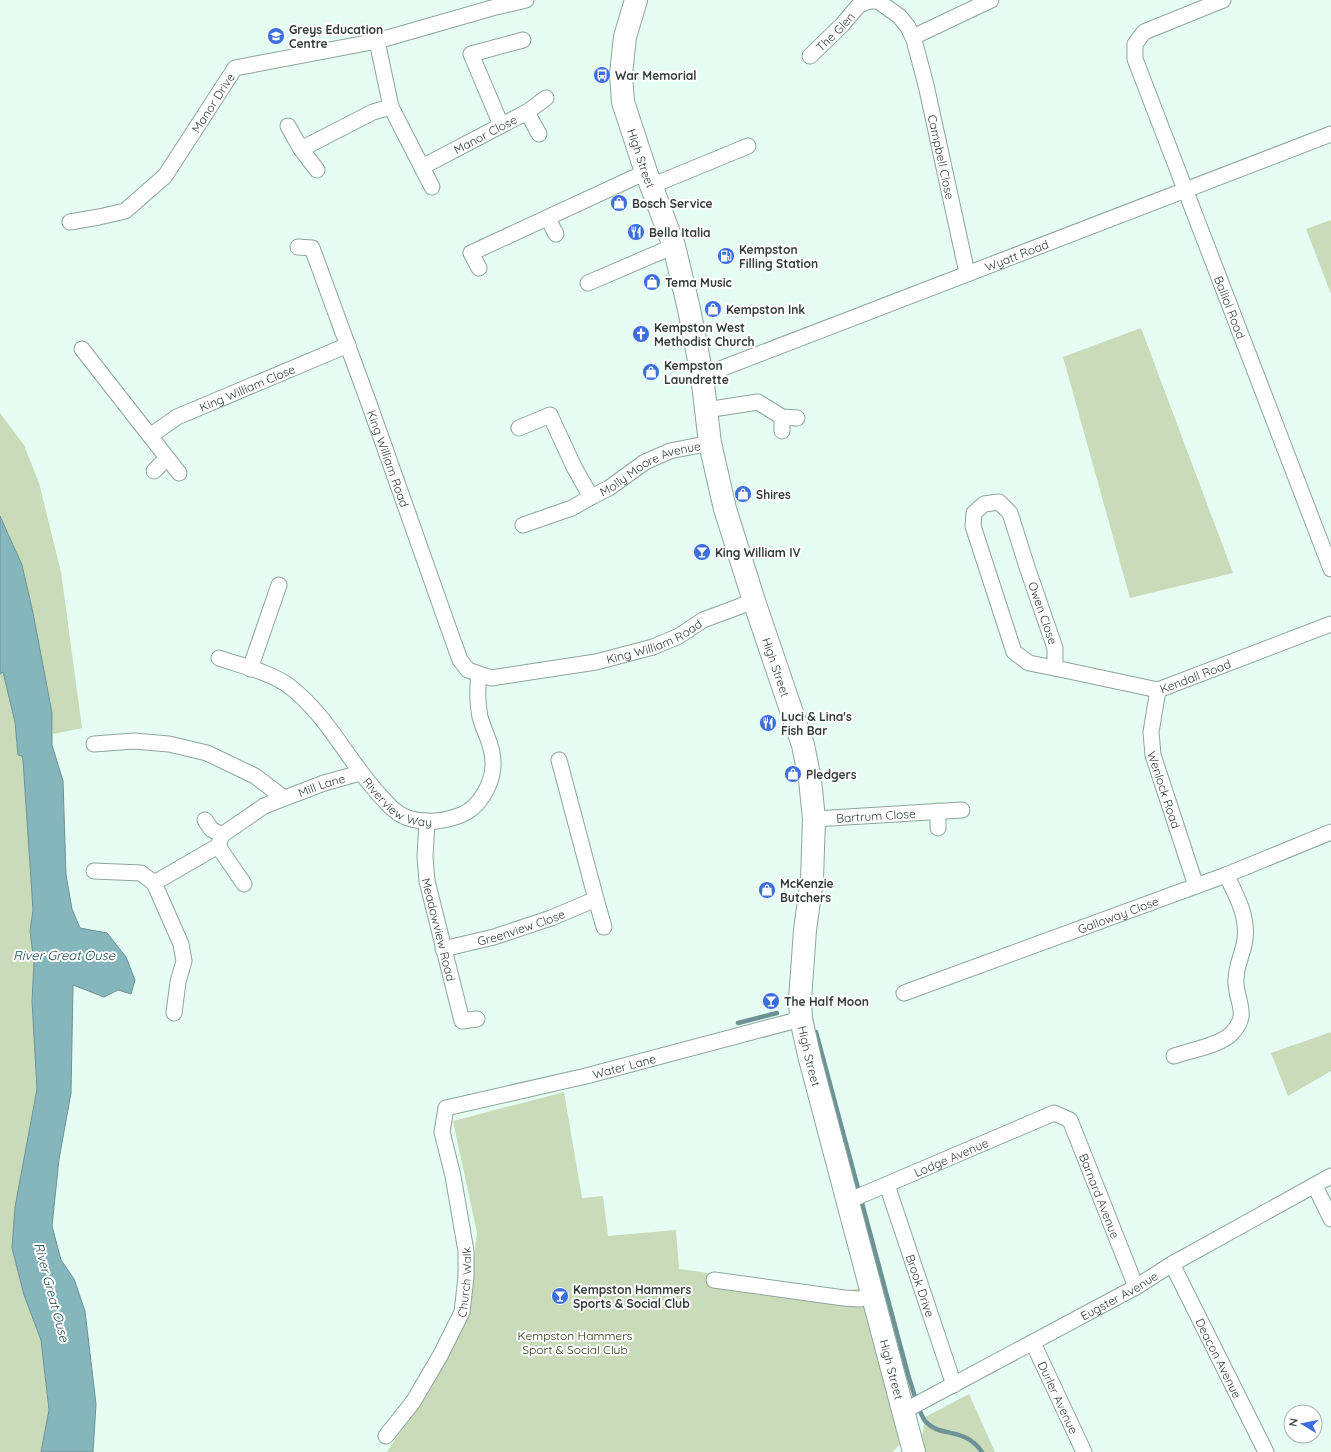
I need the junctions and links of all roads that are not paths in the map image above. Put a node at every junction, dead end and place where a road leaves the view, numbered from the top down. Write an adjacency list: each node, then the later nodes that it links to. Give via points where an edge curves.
1 (526, 0): 7 (street, Manor Drive)
2 (636, 0): 20 (main road, High Street, via 625,37 621,76 623,102)
3 (1223, 0): 22 (street, Balliol Road, via 1156,26 1144,32 1135,44 1135,59)
4 (986, 1): 5 (street)
5 (914, 38): 8 (street, The Glen, via 899,16 878,1 869,1 859,5); 29 (street, Campbell Close)
6 (524, 40): 12 (street, via 471,54)
7 (377, 42): 10 (street); 24 (street, Manor Drive, via 235,68 165,176 125,210)
8 (810, 56)
9 (546, 98): 11 (street, Manor Close)
10 (391, 108): 17 (street, via 372,112); 18 (street)
11 (527, 112): 12 (street, Manor Close); 14 (street)
12 (501, 125): 18 (street, Manor Close)
13 (288, 126): 17 (street)
14 (539, 134)
15 (1331, 134): 22 (street, Wyatt Road)
16 (748, 146): 20 (street, via 711,161)
17 (301, 149): 19 (street)
18 (422, 167): 21 (street)
19 (317, 170)
20 (649, 179): 23 (street); 26 (main road, High Street)
21 (432, 187)
22 (1184, 190): 29 (street, Wyatt Road); 44 (street, Balliol Road)
23 (548, 219): 25 (street); 28 (street, via 472,253)
24 (70, 222)
25 (556, 234)
26 (674, 246): 30 (street); 33 (main road, High Street)
27 (298, 247): 31 (street, King William Road, via 312,248)
28 (479, 268)
29 (967, 273): 33 (street, Wyatt Road)
30 (588, 283)
31 (348, 345): 37 (street, King William Close, via 177,417); 51 (street, King William Road, via 460,660 468,670)
32 (82, 349): 37 (street, via 100,362)
33 (702, 376): 34 (main road, High Street)
34 (706, 410): 35 (street, via 758,402); 38 (main road, High Street)
35 (787, 422)
36 (518, 428): 42 (street, Molly Moore Avenue, via 550,415)
37 (150, 436): 39 (street)
38 (710, 443): 42 (street, Molly Moore Avenue, via 670,451 645,462 609,488); 46 (main road, High Street, via 725,509)
39 (167, 458): 40 (street); 41 (street)
40 (154, 471)
41 (179, 473)
42 (591, 497): 43 (street, Molly Moore Avenue, via 572,508)
43 (523, 525)
44 (1331, 569)
45 (279, 585): 50 (street)
46 (754, 601): 51 (street, King William Road, via 703,620 679,636 653,647 596,662 533,673 491,678); 59 (main road, High Street, via 803,745)
47 (1331, 624): 52 (street, Kendall Road)
48 (219, 658): 50 (street, Riverview Way)
49 (1055, 668): 49 (street, Owen Close, via 1029,663 1014,652 973,526 974,513 984,504 999,502 1010,513 1055,648); 52 (street, Kendall Road)
50 (250, 669): 55 (street, Riverview Way, via 288,686 311,706)
51 (479, 675): 61 (street, Riverview Way, via 476,696 490,743 493,766 488,785 480,801 467,813 448,820)
52 (1158, 690): 69 (street, Wenlock Road, via 1151,732 1153,755)
53 (94, 744): 56 (street, via 134,741 169,744 207,752 256,776)
54 (560, 760): 70 (street)
55 (360, 773): 56 (street, Mill Lane); 61 (street, Riverview Way, via 392,809 408,818)
56 (284, 798): 64 (street, Mill Lane, via 264,806)
57 (962, 810): 58 (street, Bartrum Close)
58 (938, 811): 59 (street, Bartrum Close); 62 (street)
59 (814, 819): 76 (main road, High Street, via 812,880 800,1000)
60 (205, 820): 64 (street)
61 (427, 821): 72 (street, Meadowview Road, via 427,881)
62 (938, 828)
63 (1331, 832): 66 (street, Galloway Close)
64 (220, 840): 67 (street, Mill Lane); 68 (street)
65 (94, 871): 67 (street, via 141,873)
66 (1226, 875): 69 (street, Galloway Close); 77 (street, via 1239,901 1246,939 1236,970 1236,985 1242,1011 1238,1026 1230,1036)
67 (154, 883): 74 (street, via 184,954)
68 (244, 884)
69 (1196, 886): 73 (street, Galloway Close)
70 (596, 899): 71 (street); 72 (street, Greenview Close, via 494,937)
71 (604, 927)
72 (443, 948): 75 (street, Meadowview Road, via 462,1021)
73 (904, 993)
74 (174, 1012)
75 (478, 1019)
76 (801, 1020): 78 (street, Water Lane, via 586,1076); 83 (main road, High Street, via 810,1060)
77 (1174, 1056)
78 (446, 1108): 92 (street, Church Walk, via 442,1132 453,1176 466,1251 462,1312 413,1402)
79 (1054, 1114): 81 (street, Lodge Avenue); 87 (street, Barnard Avenue, via 1070,1120)
80 (1331, 1176): 82 (street, Eugster Avenue)
81 (887, 1185): 83 (street, Lodge Avenue); 90 (street, Brook Drive)
82 (1315, 1186): 84 (street); 85 (street, Eugster Avenue)
83 (856, 1197): 88 (main road, High Street)
84 (1331, 1219)
85 (1172, 1264): 87 (street, Eugster Avenue); 95 (street, Deacon Avenue)
86 (714, 1280): 88 (street, via 844,1298 860,1299)
87 (1136, 1287): 89 (street, Eugster Avenue)
88 (873, 1295): 91 (main road, High Street)
89 (1033, 1343): 90 (street, Eugster Avenue); 94 (street, Durler Avenue)
90 (954, 1385): 91 (street, Eugster Avenue)
91 (914, 1406): 93 (main road, High Street)
92 (386, 1436)
93 (912, 1443)
94 (1084, 1452)
95 (1266, 1452)

